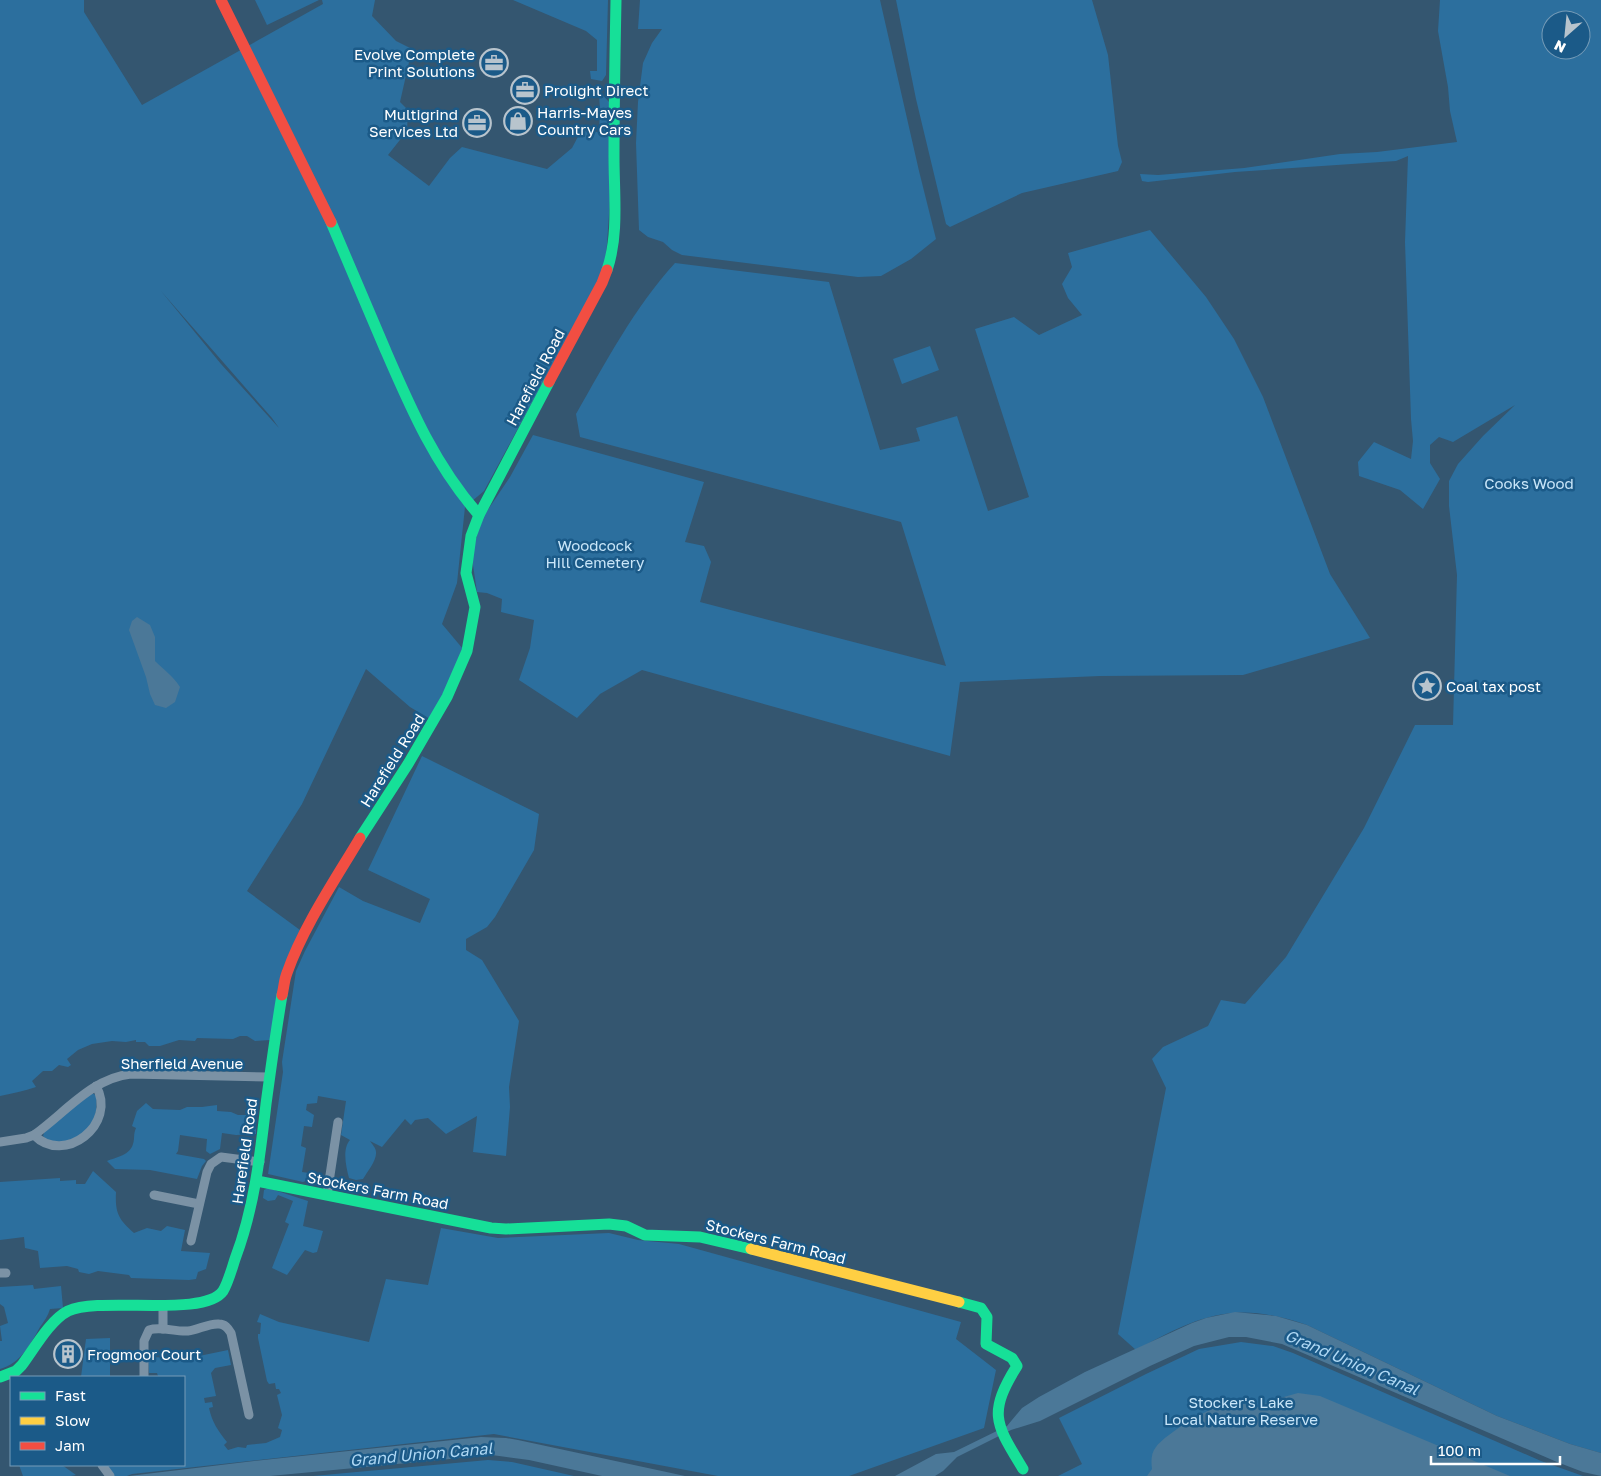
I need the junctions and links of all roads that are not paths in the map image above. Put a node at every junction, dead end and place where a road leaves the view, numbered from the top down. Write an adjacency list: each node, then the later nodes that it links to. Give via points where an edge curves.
1 (221, 0): 3 (street, via 323,204 429,446 448,478)
2 (616, 0): 3 (street, Harefield Road, via 611,258 602,283)
3 (479, 515): 4 (street, Harefield Road, via 471,536 466,573 476,608 467,651 443,704 297,949 286,974)
4 (270, 1077): 5 (street, Sherfield Avenue, via 131,1074 113,1077); 9 (street, Harefield Road)
5 (96, 1086): 7 (street, Sherfield Avenue); 7 (street, via 102,1104 93,1129 84,1138 50,1145)
6 (338, 1122): 12 (street)
7 (34, 1135): 8 (street, Sherfield Avenue)
8 (0, 1142)
9 (260, 1162): 10 (street, Harefield Road); 13 (street, via 229,1157 215,1160 207,1172)
10 (256, 1182): 12 (street, Stockers Farm Road); 15 (street, Harefield Road, via 243,1239 223,1291 213,1300)
11 (154, 1195): 13 (street)
12 (327, 1195): 20 (street, Stockers Farm Road, via 491,1228 609,1224 626,1226 645,1235 700,1237 981,1308 988,1318 986,1344 1012,1358 1017,1366 1004,1387 997,1409 1006,1440)
13 (199, 1204): 14 (street)
14 (191, 1241)
15 (163, 1306): 16 (street); 18 (street, Harefield Road, via 88,1307 68,1311 55,1320 28,1359)
16 (163, 1329): 17 (street, via 154,1328 146,1335); 19 (street, via 188,1331 217,1324 228,1328)
17 (144, 1376)
18 (7, 1377)
19 (249, 1415)
20 (1023, 1469)

